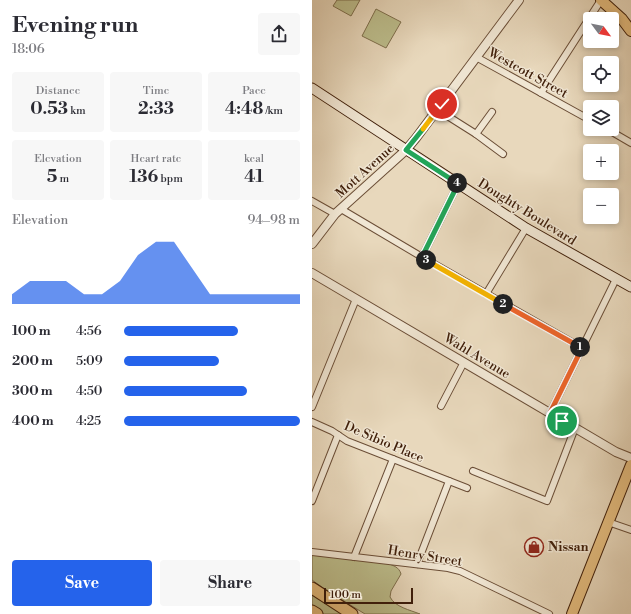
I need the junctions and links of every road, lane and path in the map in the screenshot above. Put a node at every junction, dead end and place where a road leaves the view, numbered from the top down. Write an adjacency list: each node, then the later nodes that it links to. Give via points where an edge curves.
1 (519, 0): 4 (street, Mott Avenue)
2 (601, 0): 3 (main road); 6 (street)
3 (631, 31)
4 (476, 57): 6 (street, Westcott Street); 7 (street, Mott Avenue)
5 (312, 88): 13 (main road, Doughty Boulevard)
6 (541, 93): 9 (street, Westcott Street)
7 (438, 110): 10 (street); 13 (street, Mott Avenue)
8 (492, 112): 10 (street)
9 (583, 116)
10 (476, 134): 14 (street)
11 (619, 136): 12 (street)
12 (631, 142)
13 (406, 150): 15 (main road, Doughty Boulevard); 17 (street, Mott Avenue)
14 (503, 154)
15 (458, 184): 18 (main road, Doughty Boulevard); 20 (street)
16 (312, 201): 17 (street)
17 (338, 212): 19 (street, Mott Avenue); 20 (street)
18 (526, 228): 22 (main road, Doughty Boulevard); 24 (street)
19 (312, 244)
20 (422, 257): 24 (street)
21 (312, 273): 25 (street, Wahl Avenue)
22 (616, 279): 23 (main road, Doughty Boulevard); 26 (street)
23 (631, 288)
24 (486, 294): 26 (street)
25 (356, 299): 27 (street, Wahl Avenue); 29 (street)
26 (582, 348): 30 (street)
27 (464, 362): 28 (street); 30 (street, Wahl Avenue)
28 (441, 406)
29 (312, 407)
30 (550, 413): 32 (street, Wahl Avenue)
31 (312, 422): 33 (street, De Sibio Place)
32 (575, 428): 34 (street, Wahl Avenue); 37 (street, via 547,501)
33 (338, 435): 35 (street, De Sibio Place); 40 (street)
34 (631, 458)
35 (393, 459): 38 (street, De Sibio Place); 44 (street)
36 (631, 465): 41 (main road)
37 (473, 471)
38 (449, 481): 39 (street, De Sibio Place); 45 (street)
39 (467, 488)
40 (312, 501)
41 (608, 522): 42 (street); 51 (main road)
42 (631, 530)
43 (312, 552): 44 (street, Henry Street)
44 (354, 557): 45 (street, Henry Street)
45 (417, 564): 50 (street, Henry Street, via 460,571)
46 (312, 588): 49 (highway)
47 (312, 611): 48 (highway)
48 (316, 614)
49 (352, 614)
50 (549, 614)
51 (572, 614)

